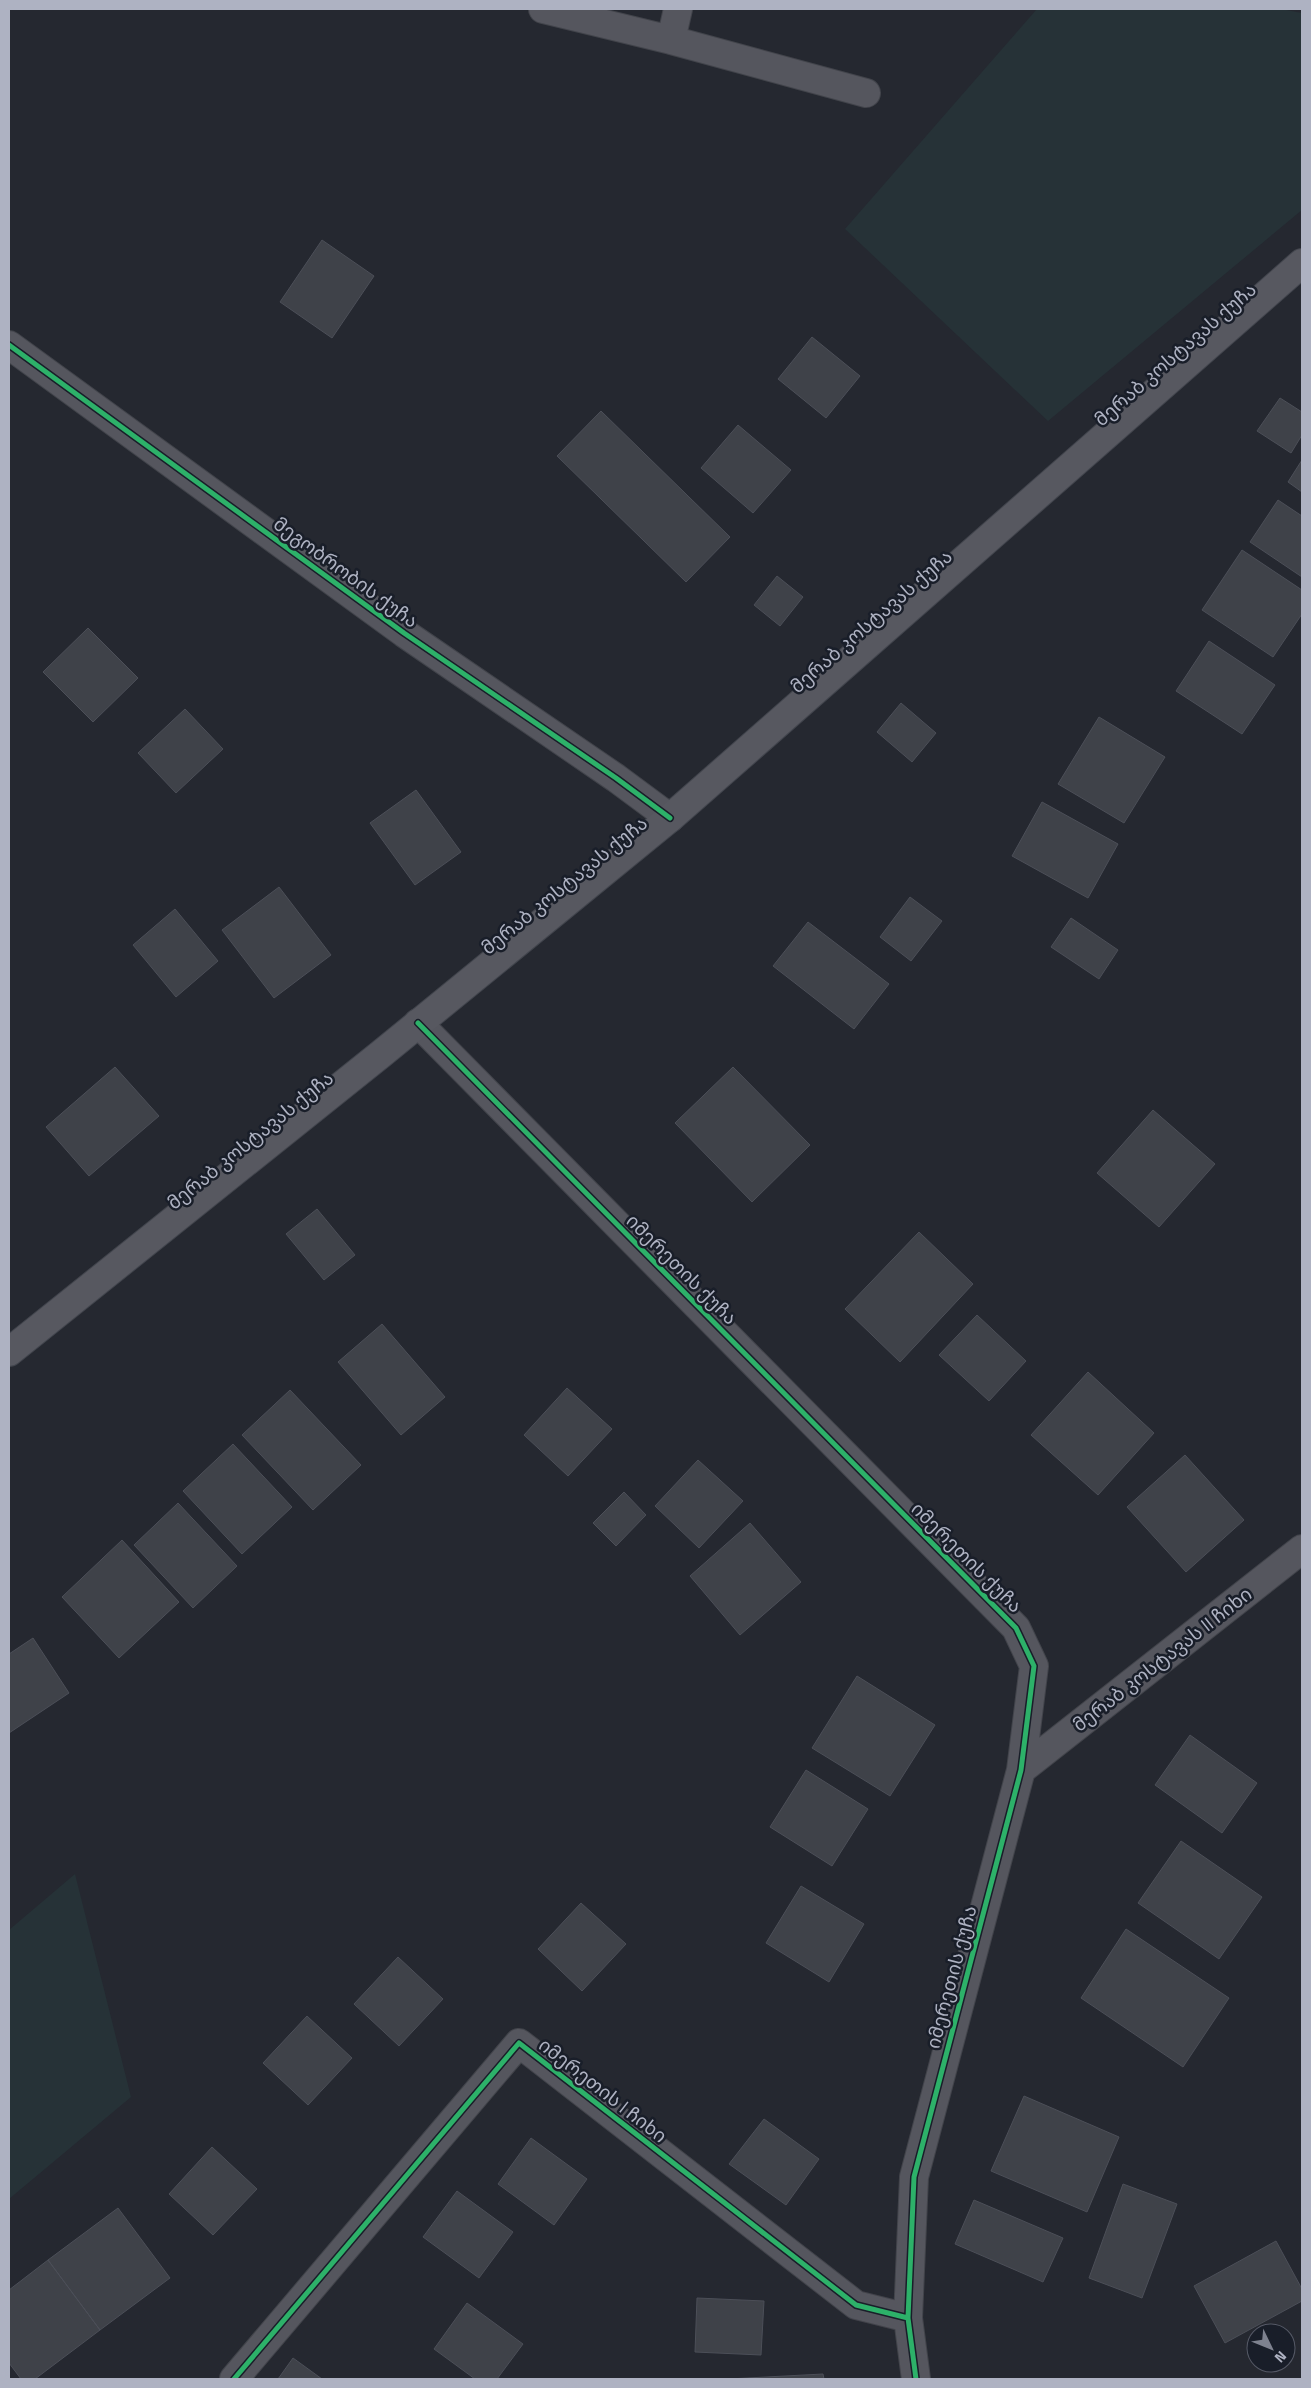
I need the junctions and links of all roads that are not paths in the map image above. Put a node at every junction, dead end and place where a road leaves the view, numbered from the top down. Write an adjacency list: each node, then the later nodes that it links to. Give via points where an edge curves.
1 (543, 9): 3 (street)
2 (678, 9): 3 (street)
3 (670, 40): 4 (street)
4 (866, 93)
5 (1302, 263): 7 (main road, მერაბ კოსტავას ქუჩა)
6 (9, 345): 7 (street, მეგობრობის ქუჩა, via 404,633)
7 (670, 818): 8 (main road, მერაბ კოსტავას ქუჩა)
8 (418, 1023): 9 (main road, მერაბ კოსტავას ქუჩა); 11 (street, იმერეთის ქუჩა, via 1016,1628 1034,1666)
9 (9, 1352)
10 (1302, 1549): 11 (street, მერაბ კოსტავას II ჩიხი)
11 (1021, 1770): 12 (street, იმერეთის ქუჩა, via 914,2177)
12 (908, 2318): 13 (street, იმერეთის I ჩიხი, via 856,2305 519,2043); 14 (street, იმერეთის ქუჩა)
13 (234, 2379)
14 (916, 2379)

